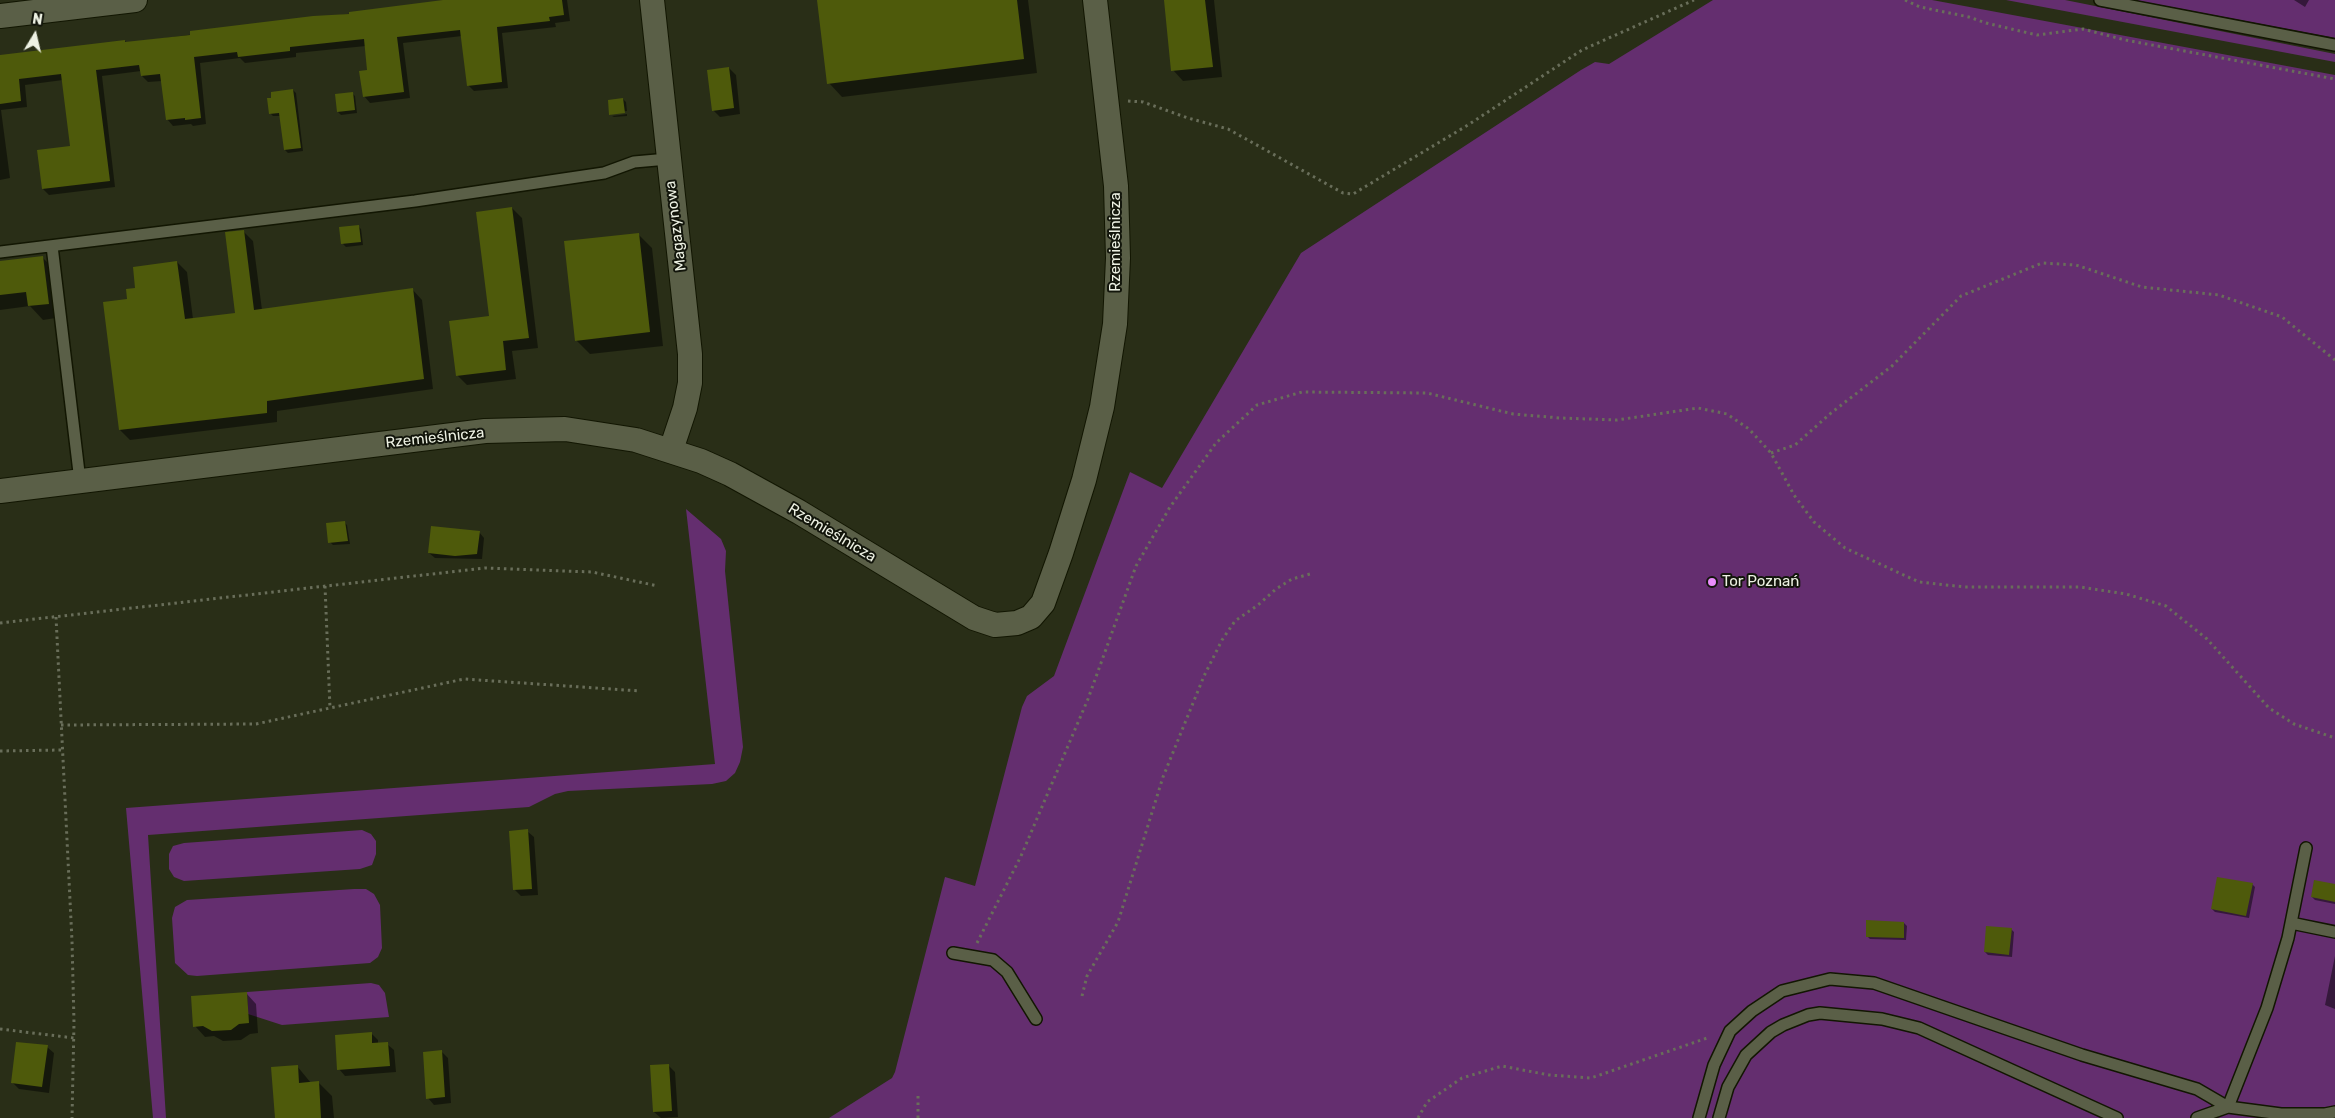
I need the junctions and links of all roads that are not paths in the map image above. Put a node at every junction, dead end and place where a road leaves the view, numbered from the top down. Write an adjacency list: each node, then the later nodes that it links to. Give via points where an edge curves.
1 (135, 0): 5 (street)
2 (652, 0): 8 (street, Magazynowa)
3 (1095, 0): 11 (street, Rzemieślnicza, via 1117,195 1118,258 1113,333 1102,407 1084,480 1043,603 1031,617 1017,623 995,625 974,618 756,488)
4 (2100, 0): 7 (lane)
5 (40, 6): 6 (street)
6 (0, 16)
7 (2335, 45)
8 (668, 159): 9 (lane, via 634,162 604,173 442,197); 11 (street, Magazynowa, via 690,354 690,383 685,408)
9 (52, 246): 10 (lane); 12 (lane)
10 (0, 252)
11 (670, 450): 12 (street, Rzemieślnicza, via 636,440 565,429 486,431)
12 (80, 481): 13 (street, Rzemieślnicza)
13 (0, 491)
14 (2306, 848): 15 (lane)
15 (2291, 923): 16 (lane); 19 (lane, via 2267,1008)
16 (2335, 932)
17 (953, 953): 18 (lane, via 993,960 1007,972)
18 (1036, 1020)
19 (2228, 1107): 20 (lane, via 2281,1114); 21 (lane, via 2197,1089 2082,1055 1874,983 1830,979 1782,992 1752,1011 1730,1031 1714,1066); 24 (lane)
20 (2335, 1112)
21 (1699, 1118)
22 (1719, 1118): 23 (lane, via 1728,1087 1746,1055 1783,1025 1820,1013 1882,1019 1919,1028)
23 (2117, 1118)
24 (2197, 1118)

